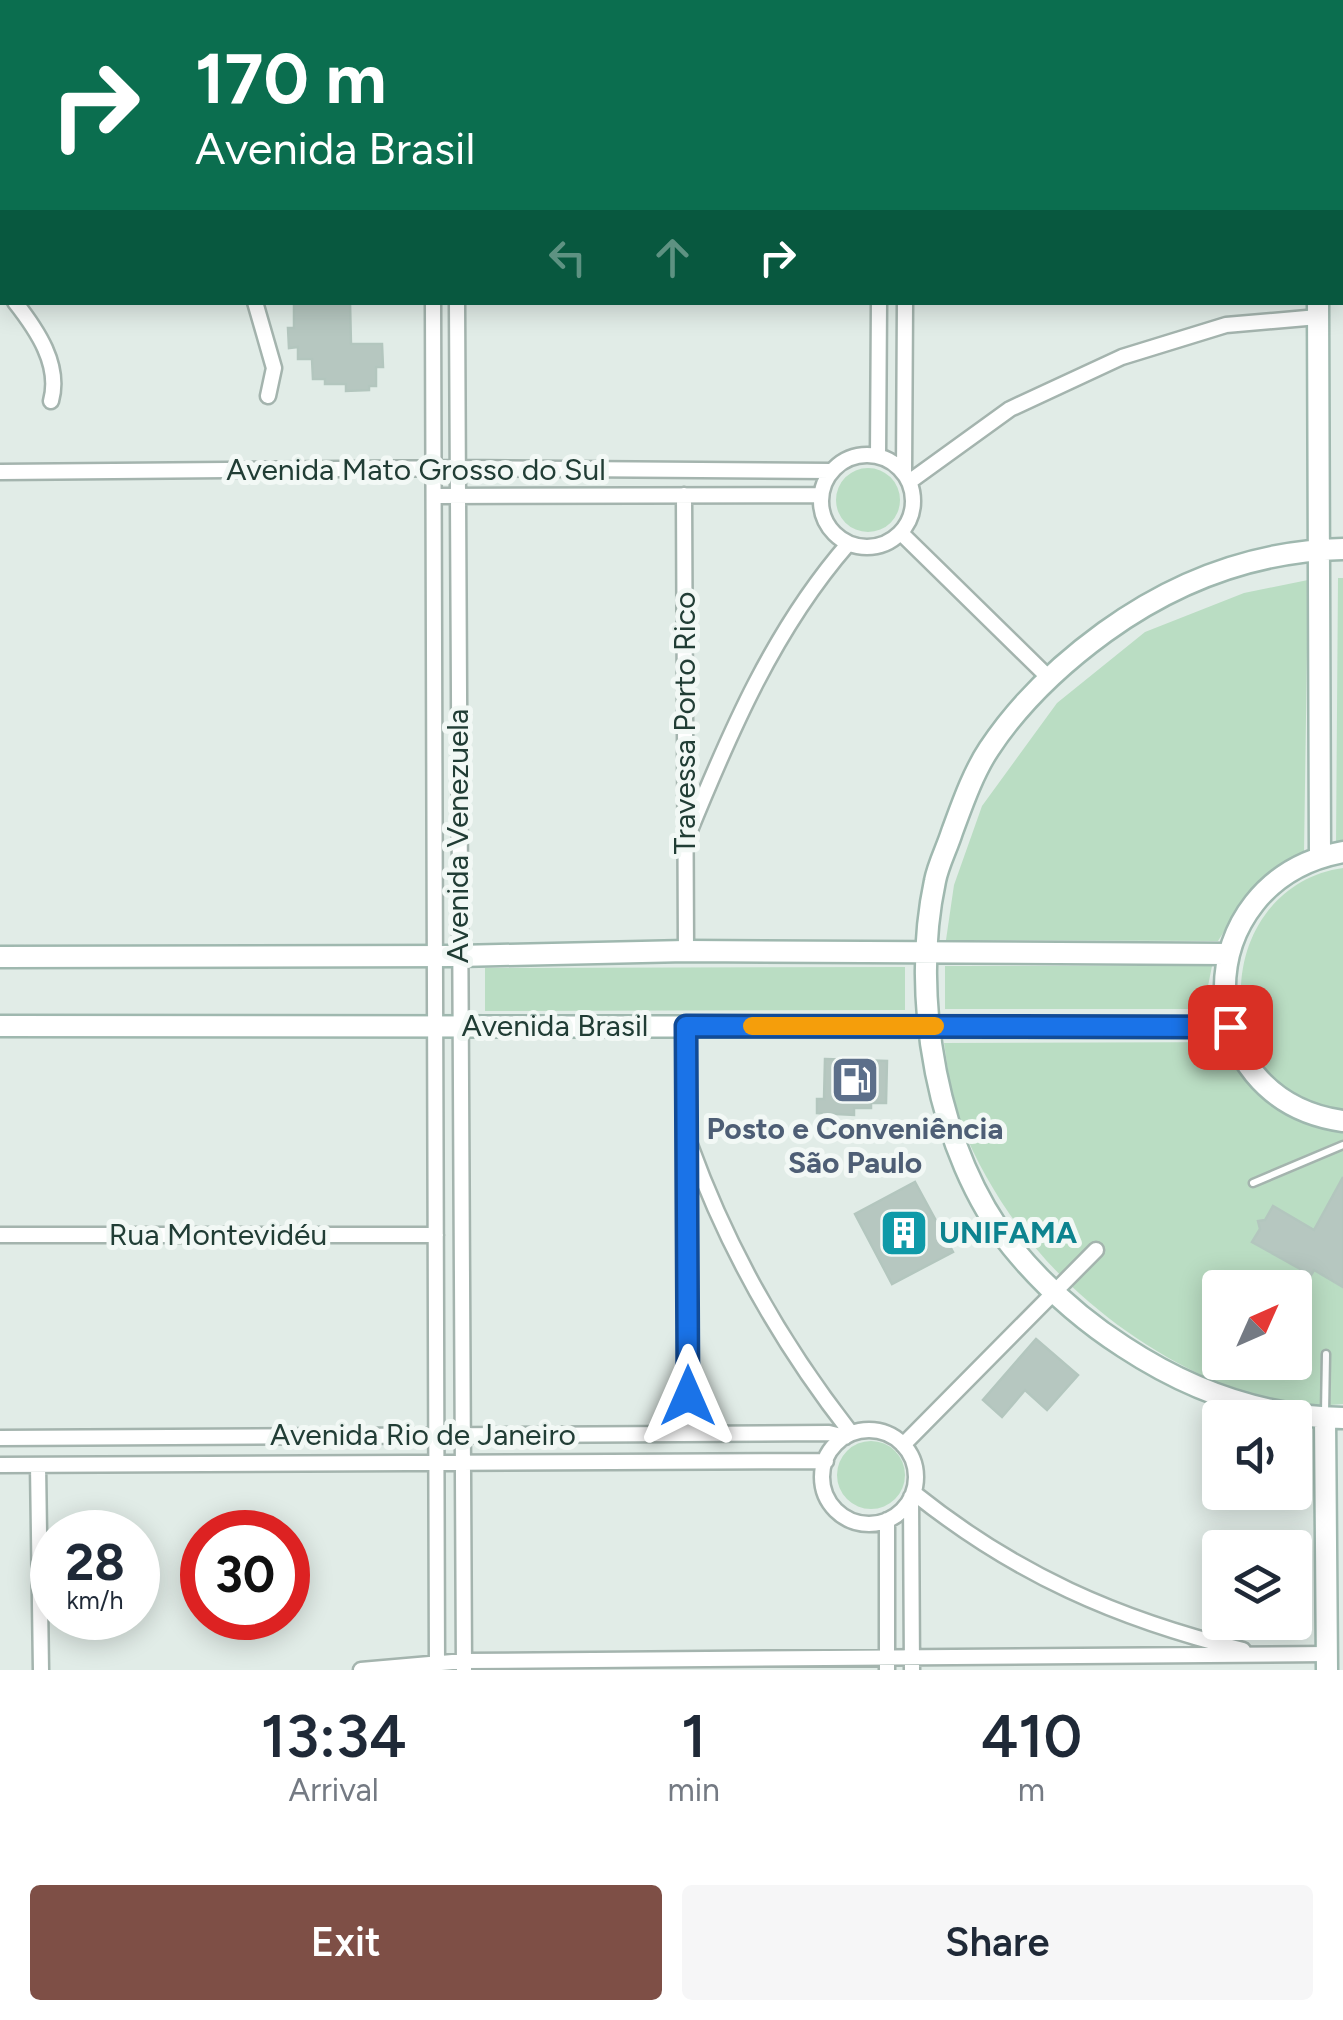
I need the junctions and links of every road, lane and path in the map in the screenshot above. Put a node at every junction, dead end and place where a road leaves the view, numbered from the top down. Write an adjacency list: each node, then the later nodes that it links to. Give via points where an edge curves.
1 (17, 305): 9 (street, via 53,368)
2 (256, 305): 8 (street, via 274,368)
3 (433, 305): 11 (street, Avenida Venezuela)
4 (458, 305): 12 (street, Avenida Venezuela)
5 (879, 305): 10 (street)
6 (905, 305): 15 (street)
7 (1318, 310): 15 (street, via 1226,325 1122,357 1010,409); 23 (main road)
8 (268, 396)
9 (51, 402)
10 (878, 456): 13 (street, via 852,457); 15 (street)
11 (434, 468): 12 (street, Avenida Mato Grosso do Sul); 14 (street, Avenida Mato Grosso do Sul); 16 (street, Avenida Venezuela)
12 (458, 468): 13 (street, Avenida Mato Grosso do Sul); 17 (street, Avenida Venezuela)
13 (831, 471): 19 (street)
14 (0, 472)
15 (906, 478): 20 (street, via 913,505)
16 (435, 496): 17 (street, Avenida Mato Grosso do Sul); 32 (street, Avenida Venezuela)
17 (458, 496): 18 (street, Avenida Mato Grosso do Sul); 33 (street, Avenida Venezuela)
18 (684, 496): 19 (street, Avenida Mato Grosso do Sul); 25 (street, Travessa Porto Rico)
19 (821, 496): 21 (street, via 828,527)
20 (901, 534): 21 (street, via 876,547); 24 (street)
21 (848, 544): 25 (street, via 778,638)
22 (1343, 549): 23 (main road)
23 (1321, 550): 24 (main road, via 1254,559 1201,576 1138,608); 27 (main road)
24 (1049, 678): 29 (main road, via 988,751 958,814 935,880)
25 (685, 843): 28 (street, Travessa Porto Rico)
26 (1343, 852): 27 (main road)
27 (1320, 856): 30 (main road, via 1267,888 1246,911)
28 (686, 951): 29 (main road); 33 (main road)
29 (926, 953): 30 (main road); 38 (main road)
30 (1227, 954): 39 (main road)
31 (0, 956): 32 (main road)
32 (436, 956): 33 (main road); 35 (street, Avenida Venezuela)
33 (458, 956): 36 (street, Avenida Venezuela)
34 (0, 1026): 35 (main road, Avenida Brasil)
35 (436, 1026): 36 (main road, Avenida Brasil); 44 (street, Avenida Venezuela)
36 (459, 1026): 37 (main road, Avenida Brasil); 52 (street, Avenida Venezuela)
37 (686, 1026): 38 (main road, Avenida Brasil); 41 (street)
38 (927, 1026): 39 (main road, Avenida Brasil); 47 (main road, via 945,1116 977,1189 1010,1245)
39 (1230, 1027): 40 (main road, via 1249,1065 1279,1095)
40 (1343, 1120)
41 (686, 1134): 50 (street); 53 (street, via 738,1262)
42 (1343, 1145): 43 (lane)
43 (1253, 1183)
44 (436, 1234): 45 (street, Rua Montevidéu); 51 (street, Avenida Venezuela)
45 (0, 1236)
46 (1096, 1250): 47 (street)
47 (1053, 1292): 49 (main road, via 1164,1374 1270,1411); 55 (street)
48 (1326, 1354): 49 (lane)
49 (1334, 1418): 64 (main road)
50 (688, 1433): 52 (street, Avenida Rio de Janeiro); 53 (street, Avenida Rio de Janeiro)
51 (437, 1435): 52 (street, Avenida Rio de Janeiro); 54 (street, Avenida Rio de Janeiro); 57 (street, Avenida Venezuela)
52 (462, 1435): 58 (street, Avenida Venezuela)
53 (848, 1435): 55 (street, via 878,1430); 56 (street)
54 (0, 1438)
55 (903, 1445): 61 (street, via 916,1477)
56 (826, 1461): 58 (street, Avenida Rio de Janeiro); 62 (street, via 824,1488 838,1512 864,1523)
57 (437, 1463): 58 (street, Avenida Rio de Janeiro); 59 (street, Avenida Rio de Janeiro); 68 (street, Avenida Venezuela)
58 (462, 1463): 67 (street, Avenida Venezuela)
59 (38, 1464): 60 (street, Avenida Rio de Janeiro); 69 (street)
60 (0, 1465)
61 (912, 1495): 62 (street); 63 (street, via 1057,1587 1174,1633); 66 (street)
62 (887, 1520): 65 (street)
63 (1263, 1654): 64 (street); 66 (street)
64 (1326, 1662)
65 (887, 1663): 66 (street); 67 (street)
66 (912, 1663)
67 (464, 1665): 68 (street)
68 (437, 1666): 70 (street)
69 (41, 1670)
70 (361, 1670)

